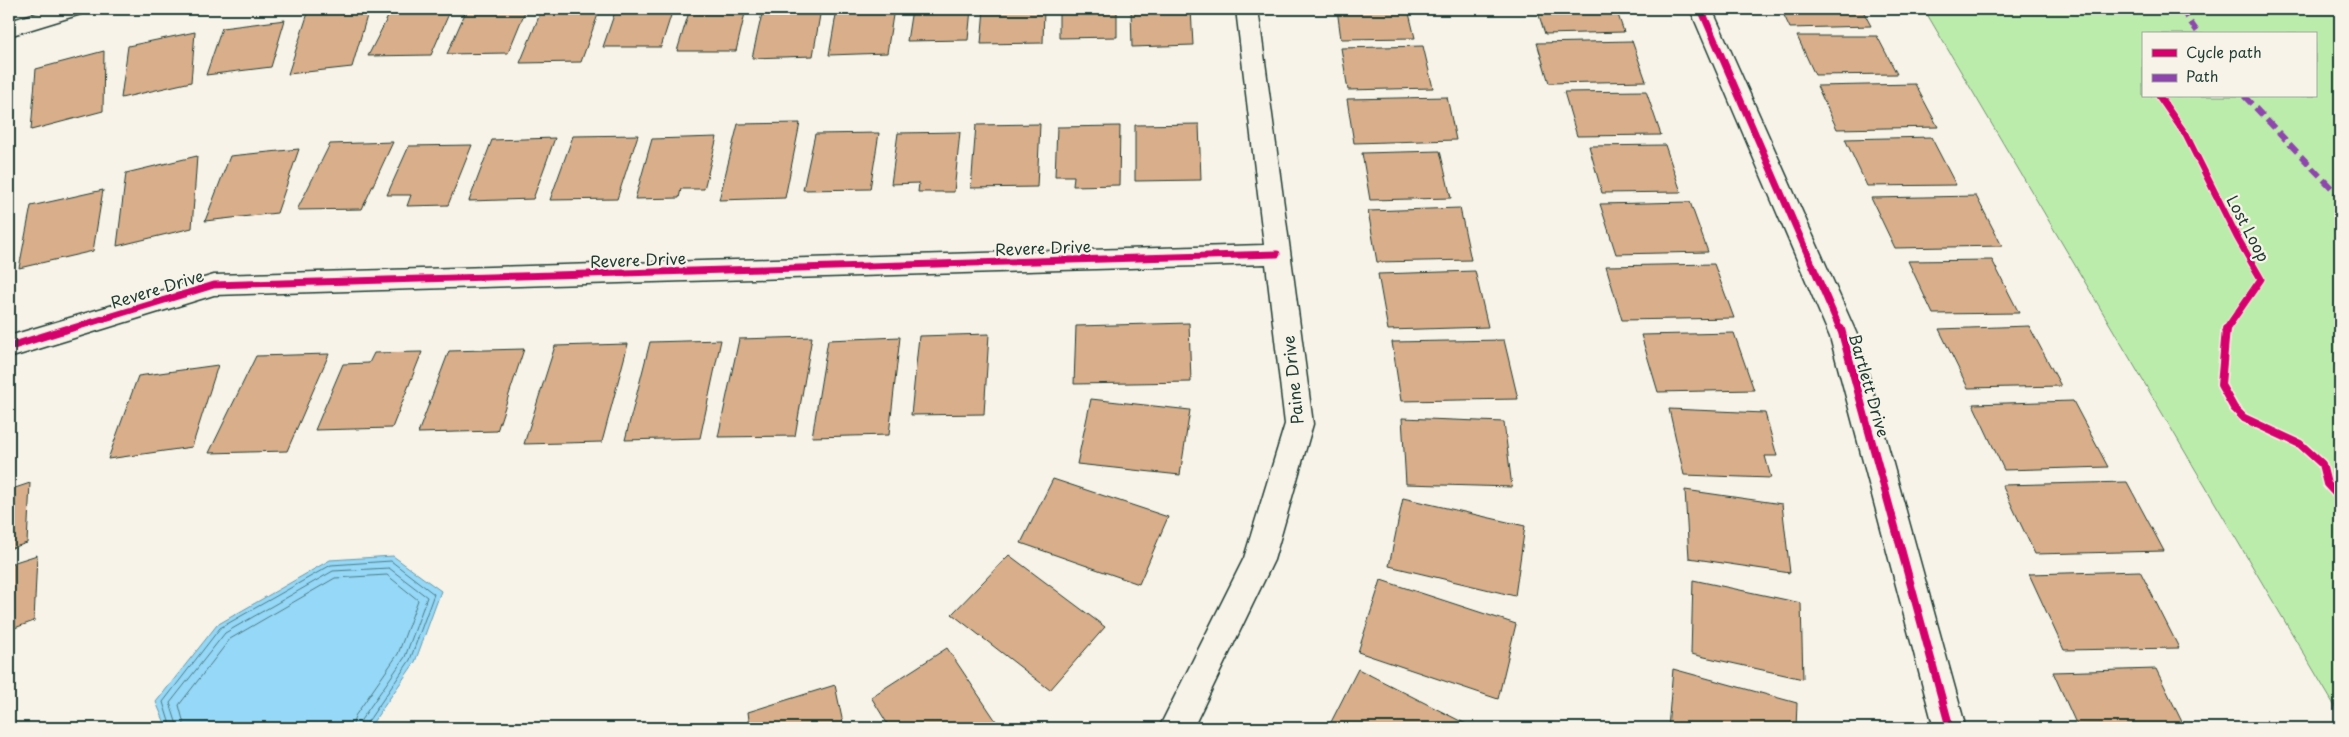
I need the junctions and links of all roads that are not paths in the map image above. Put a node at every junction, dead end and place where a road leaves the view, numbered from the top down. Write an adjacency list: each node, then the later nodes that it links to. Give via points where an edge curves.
1 (72, 9): 4 (street)
2 (1247, 9): 5 (street, Paine Drive)
3 (1700, 9): 8 (street, Bartlett Drive, via 1844,337 1948,721)
4 (9, 29)
5 (1277, 254): 6 (street, Revere Drive, via 214,285); 7 (street, Paine Drive, via 1299,424 1259,560)
6 (9, 347)
7 (1176, 728)
8 (1947, 728)

